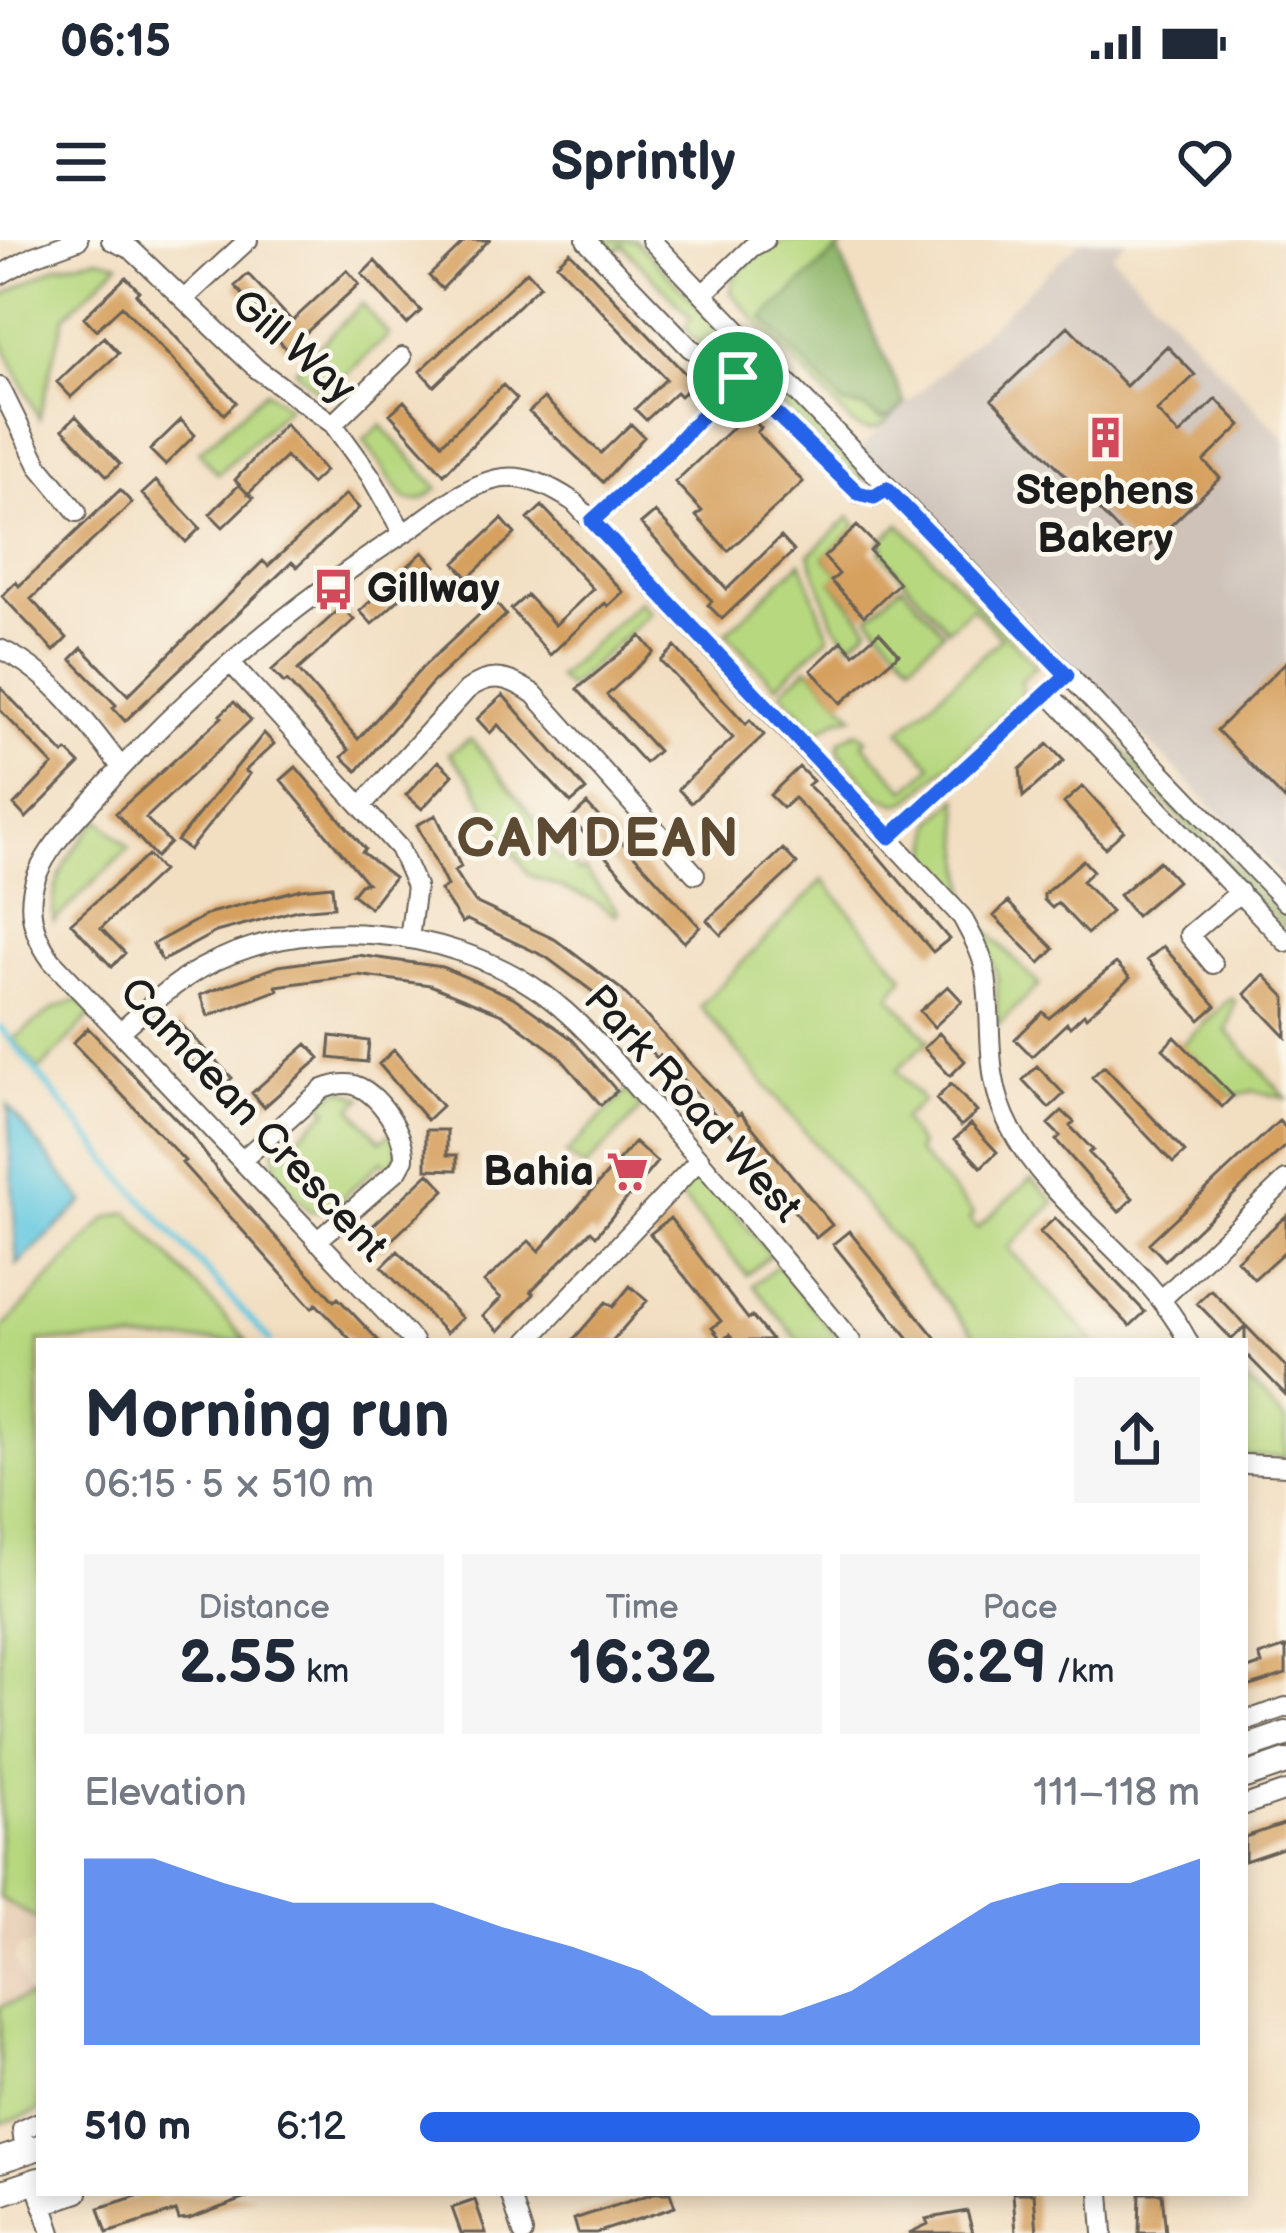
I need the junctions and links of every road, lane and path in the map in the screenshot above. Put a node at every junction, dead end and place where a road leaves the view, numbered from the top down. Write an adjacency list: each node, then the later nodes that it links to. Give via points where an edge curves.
1 (78, 240): 7 (street)
2 (111, 240): 10 (street, Gill Way)
3 (248, 240): 10 (street)
4 (586, 240): 12 (street, via 690,348)
5 (651, 240): 9 (street)
6 (765, 240): 9 (street)
7 (29, 248): 8 (street)
8 (0, 275)
9 (703, 294): 15 (street)
10 (184, 299): 14 (street, Gill Way, via 257,369)
11 (402, 357): 14 (street)
12 (738, 377): 15 (street, via 858,493 874,497); 17 (street)
13 (0, 387): 16 (street, via 39,466)
14 (333, 424): 18 (street, Gill Way)
15 (887, 489): 21 (street)
16 (77, 512)
17 (592, 521): 18 (street, via 556,490 500,478); 25 (street)
18 (403, 533): 20 (street, via 292,608)
19 (0, 650): 23 (street, via 53,686)
20 (231, 663): 23 (street); 24 (street)
21 (1067, 675): 22 (street); 28 (street)
22 (1048, 693): 25 (street); 27 (street)
23 (121, 767): 32 (street, Camdean Crescent, via 48,852 35,880 32,924 41,946)
24 (362, 806): 26 (street, via 466,690 496,676 534,694); 29 (street, via 409,865 416,902)
25 (890, 837): 37 (street, via 978,946 992,1079 1015,1135)
26 (695, 874)
27 (1240, 892): 30 (street); 31 (street, via 1189,935)
28 (1286, 902)
29 (409, 939): 32 (street, Park Road West, via 320,934 236,953 200,969); 33 (street, Park Road West, via 538,990 577,1022)
30 (1286, 942)
31 (1213, 964)
32 (121, 1031): 34 (street, Camdean Crescent)
33 (700, 1159): 39 (street); 40 (street, Park Road West)
34 (242, 1160): 36 (street, Camdean Crescent); 36 (street, via 323,1089 338,1083 367,1092 400,1132 404,1159)
35 (1286, 1180): 37 (street)
36 (317, 1241): 38 (street, Camdean Crescent)
37 (1162, 1300): 41 (street)
38 (410, 1338)
39 (531, 1338)
40 (849, 1338)
41 (1186, 1338)
42 (1248, 1464): 43 (street)
43 (1286, 1466)
44 (1286, 1707): 45 (street)
45 (1248, 1720)
46 (1286, 1734): 47 (main road)
47 (1248, 1747)
48 (1286, 1762): 49 (main road)
49 (1248, 1775)
50 (1286, 1790): 51 (street)
51 (1248, 1803)
52 (36, 2123): 53 (street, via 22,2130)
53 (32, 2149): 54 (main road)
54 (0, 2160)
55 (36, 2189): 56 (main road)
56 (0, 2193)
57 (41, 2196): 60 (street)
58 (510, 2196): 61 (street)
59 (1100, 2196): 62 (street)
60 (52, 2233)
61 (523, 2233)
62 (1103, 2233)

